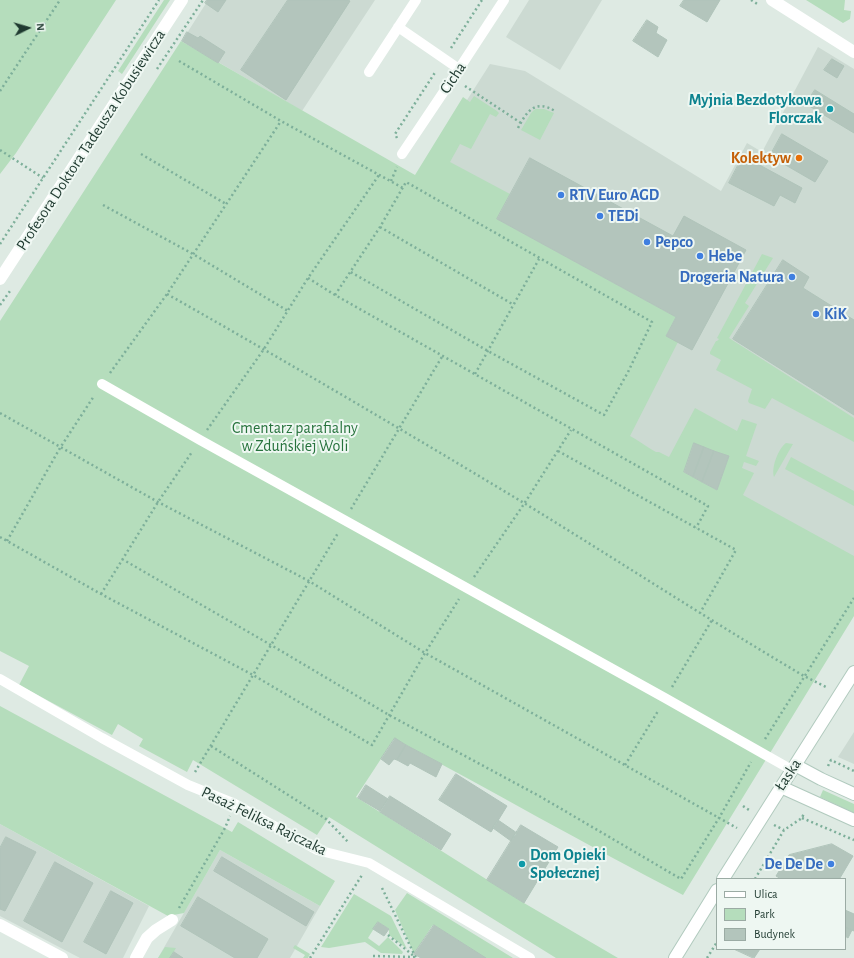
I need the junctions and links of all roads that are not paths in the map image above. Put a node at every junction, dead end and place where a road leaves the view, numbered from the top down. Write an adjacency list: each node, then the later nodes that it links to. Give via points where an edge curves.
1 (182, 0): 10 (street, Profesora Doktora Tadeusza Kobusiewicza)
2 (416, 0): 5 (lane)
3 (504, 0): 7 (lane, Cicha)
4 (772, 0): 6 (street)
5 (398, 27): 7 (lane); 8 (lane)
6 (854, 52)
7 (460, 69): 9 (lane, Cicha)
8 (369, 72)
9 (402, 154)
10 (0, 279)
11 (102, 384): 14 (lane)
12 (854, 672): 14 (street, Łaska)
13 (0, 679): 24 (lane, Pasaż Feliksa Rajczaka, via 188,785 235,804 317,850 369,863)
14 (793, 768): 15 (street, Łaska); 16 (street)
15 (781, 787): 17 (street); 18 (street, Łaska)
16 (854, 794)
17 (854, 820)
18 (725, 878)
19 (716, 892): 25 (street)
20 (172, 920): 23 (street, via 147,938)
21 (0, 925): 22 (street)
22 (62, 958)
23 (136, 958)
24 (530, 958)
25 (675, 958)

